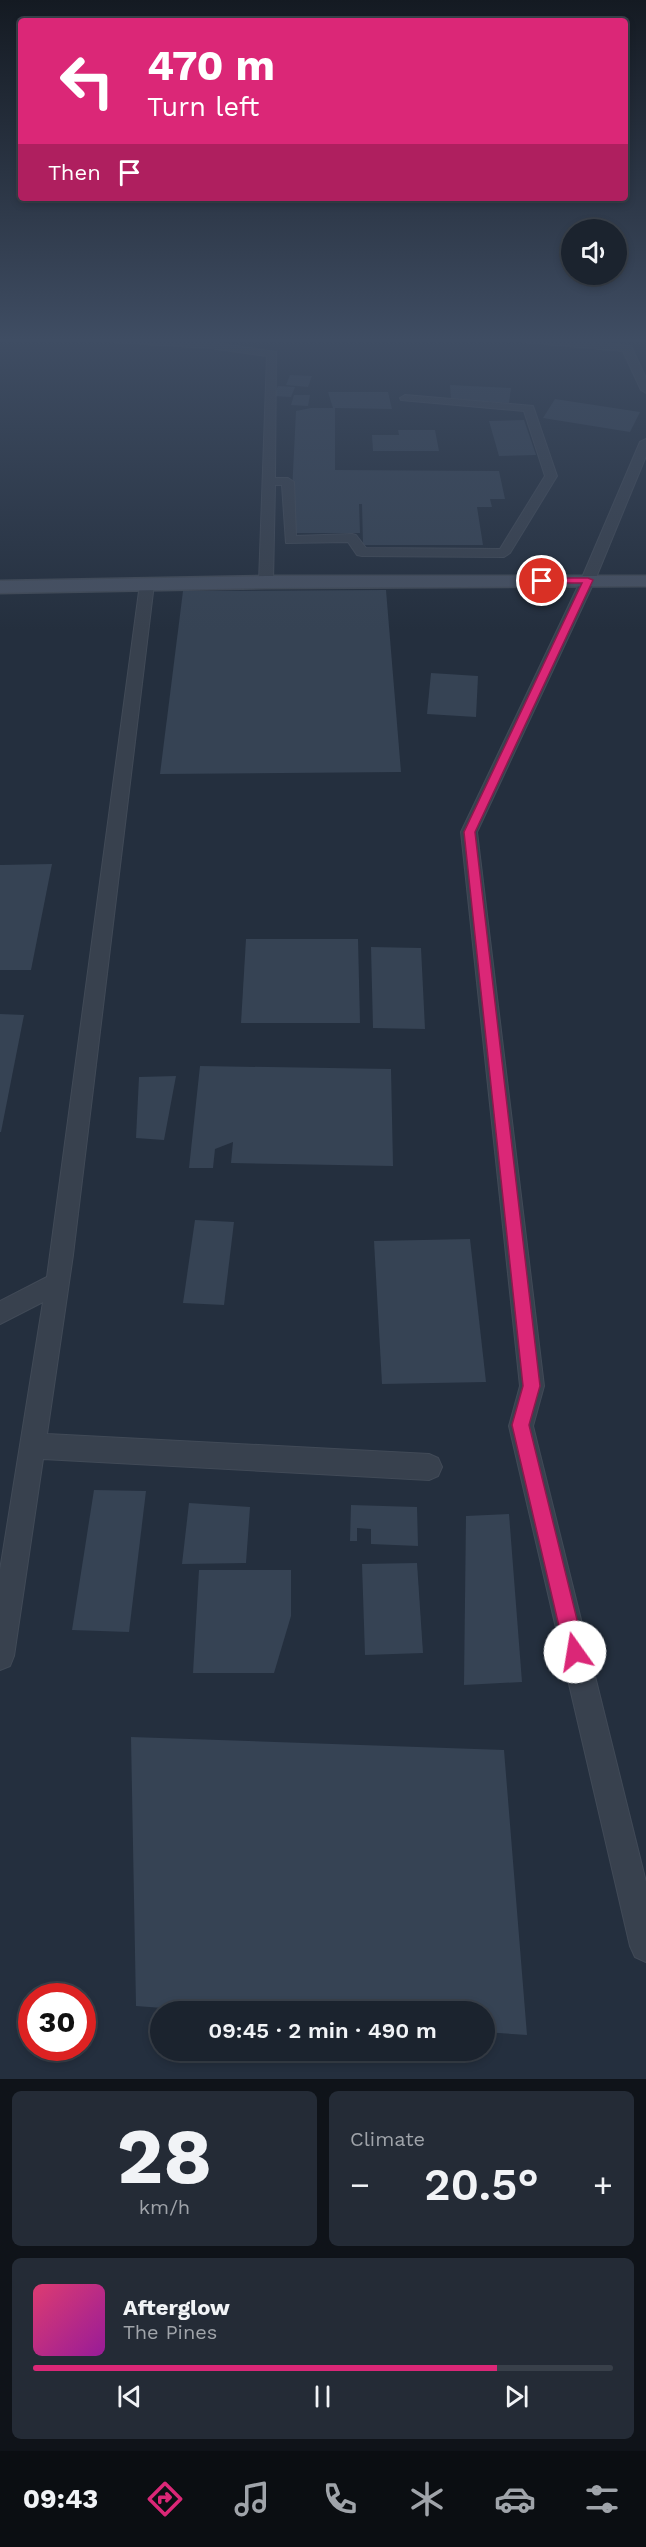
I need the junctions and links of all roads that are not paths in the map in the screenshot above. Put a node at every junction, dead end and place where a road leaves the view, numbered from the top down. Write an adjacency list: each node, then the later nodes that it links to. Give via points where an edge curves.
1 (270, 436): 4 (street)
2 (538, 436): 4 (street, via 551,476 504,553 362,552 352,538 290,540 288,482)
3 (646, 442): 5 (street)
4 (269, 481): 7 (street)
5 (588, 580): 6 (main road); 7 (main road); 15 (street, via 469,832 532,1386 521,1425)
6 (646, 580)
7 (266, 582): 8 (main road)
8 (147, 584): 9 (main road); 10 (street)
9 (0, 587)
10 (57, 1283): 11 (street); 12 (street)
11 (0, 1313)
12 (34, 1446): 13 (street); 14 (street)
13 (429, 1467)
14 (0, 1656)
15 (646, 1946)

